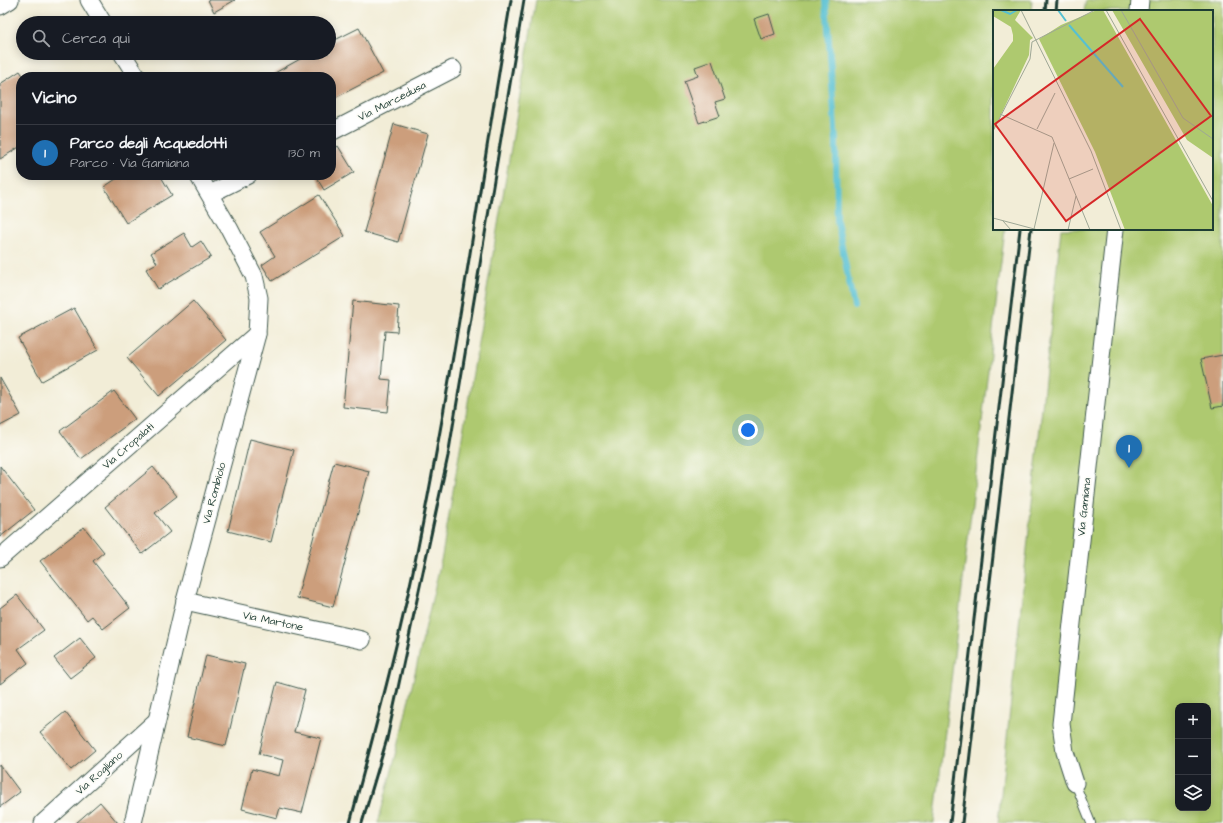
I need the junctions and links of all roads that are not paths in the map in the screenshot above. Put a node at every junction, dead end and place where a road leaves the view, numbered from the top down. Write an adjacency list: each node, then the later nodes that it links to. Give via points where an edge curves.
1 (10, 0): 4 (street)
2 (89, 0): 6 (street)
3 (1140, 0): 5 (street)
4 (0, 6)
5 (1139, 10)
6 (99, 16)
7 (126, 60): 9 (street)
8 (453, 69): 10 (street, Via Marcedusa)
9 (134, 72)
10 (336, 129)
11 (201, 180): 13 (street, Via Rombiolo)
12 (238, 180): 13 (street)
13 (210, 194): 15 (street, Via Rombiolo, via 258,287 260,312)
14 (1115, 230): 20 (street, Via Gamiana, via 1061,724 1065,752)
15 (257, 334): 16 (street, Via Cropalati); 17 (street, Via Rombiolo)
16 (0, 558)
17 (185, 601): 18 (street, Via Martone); 19 (street, Via Rombiolo)
18 (362, 640)
19 (155, 722): 21 (street, Via Rogliano); 22 (street, Via Rombiolo)
20 (1075, 783): 23 (lane)
21 (43, 823)
22 (133, 823)
23 (1092, 823)

